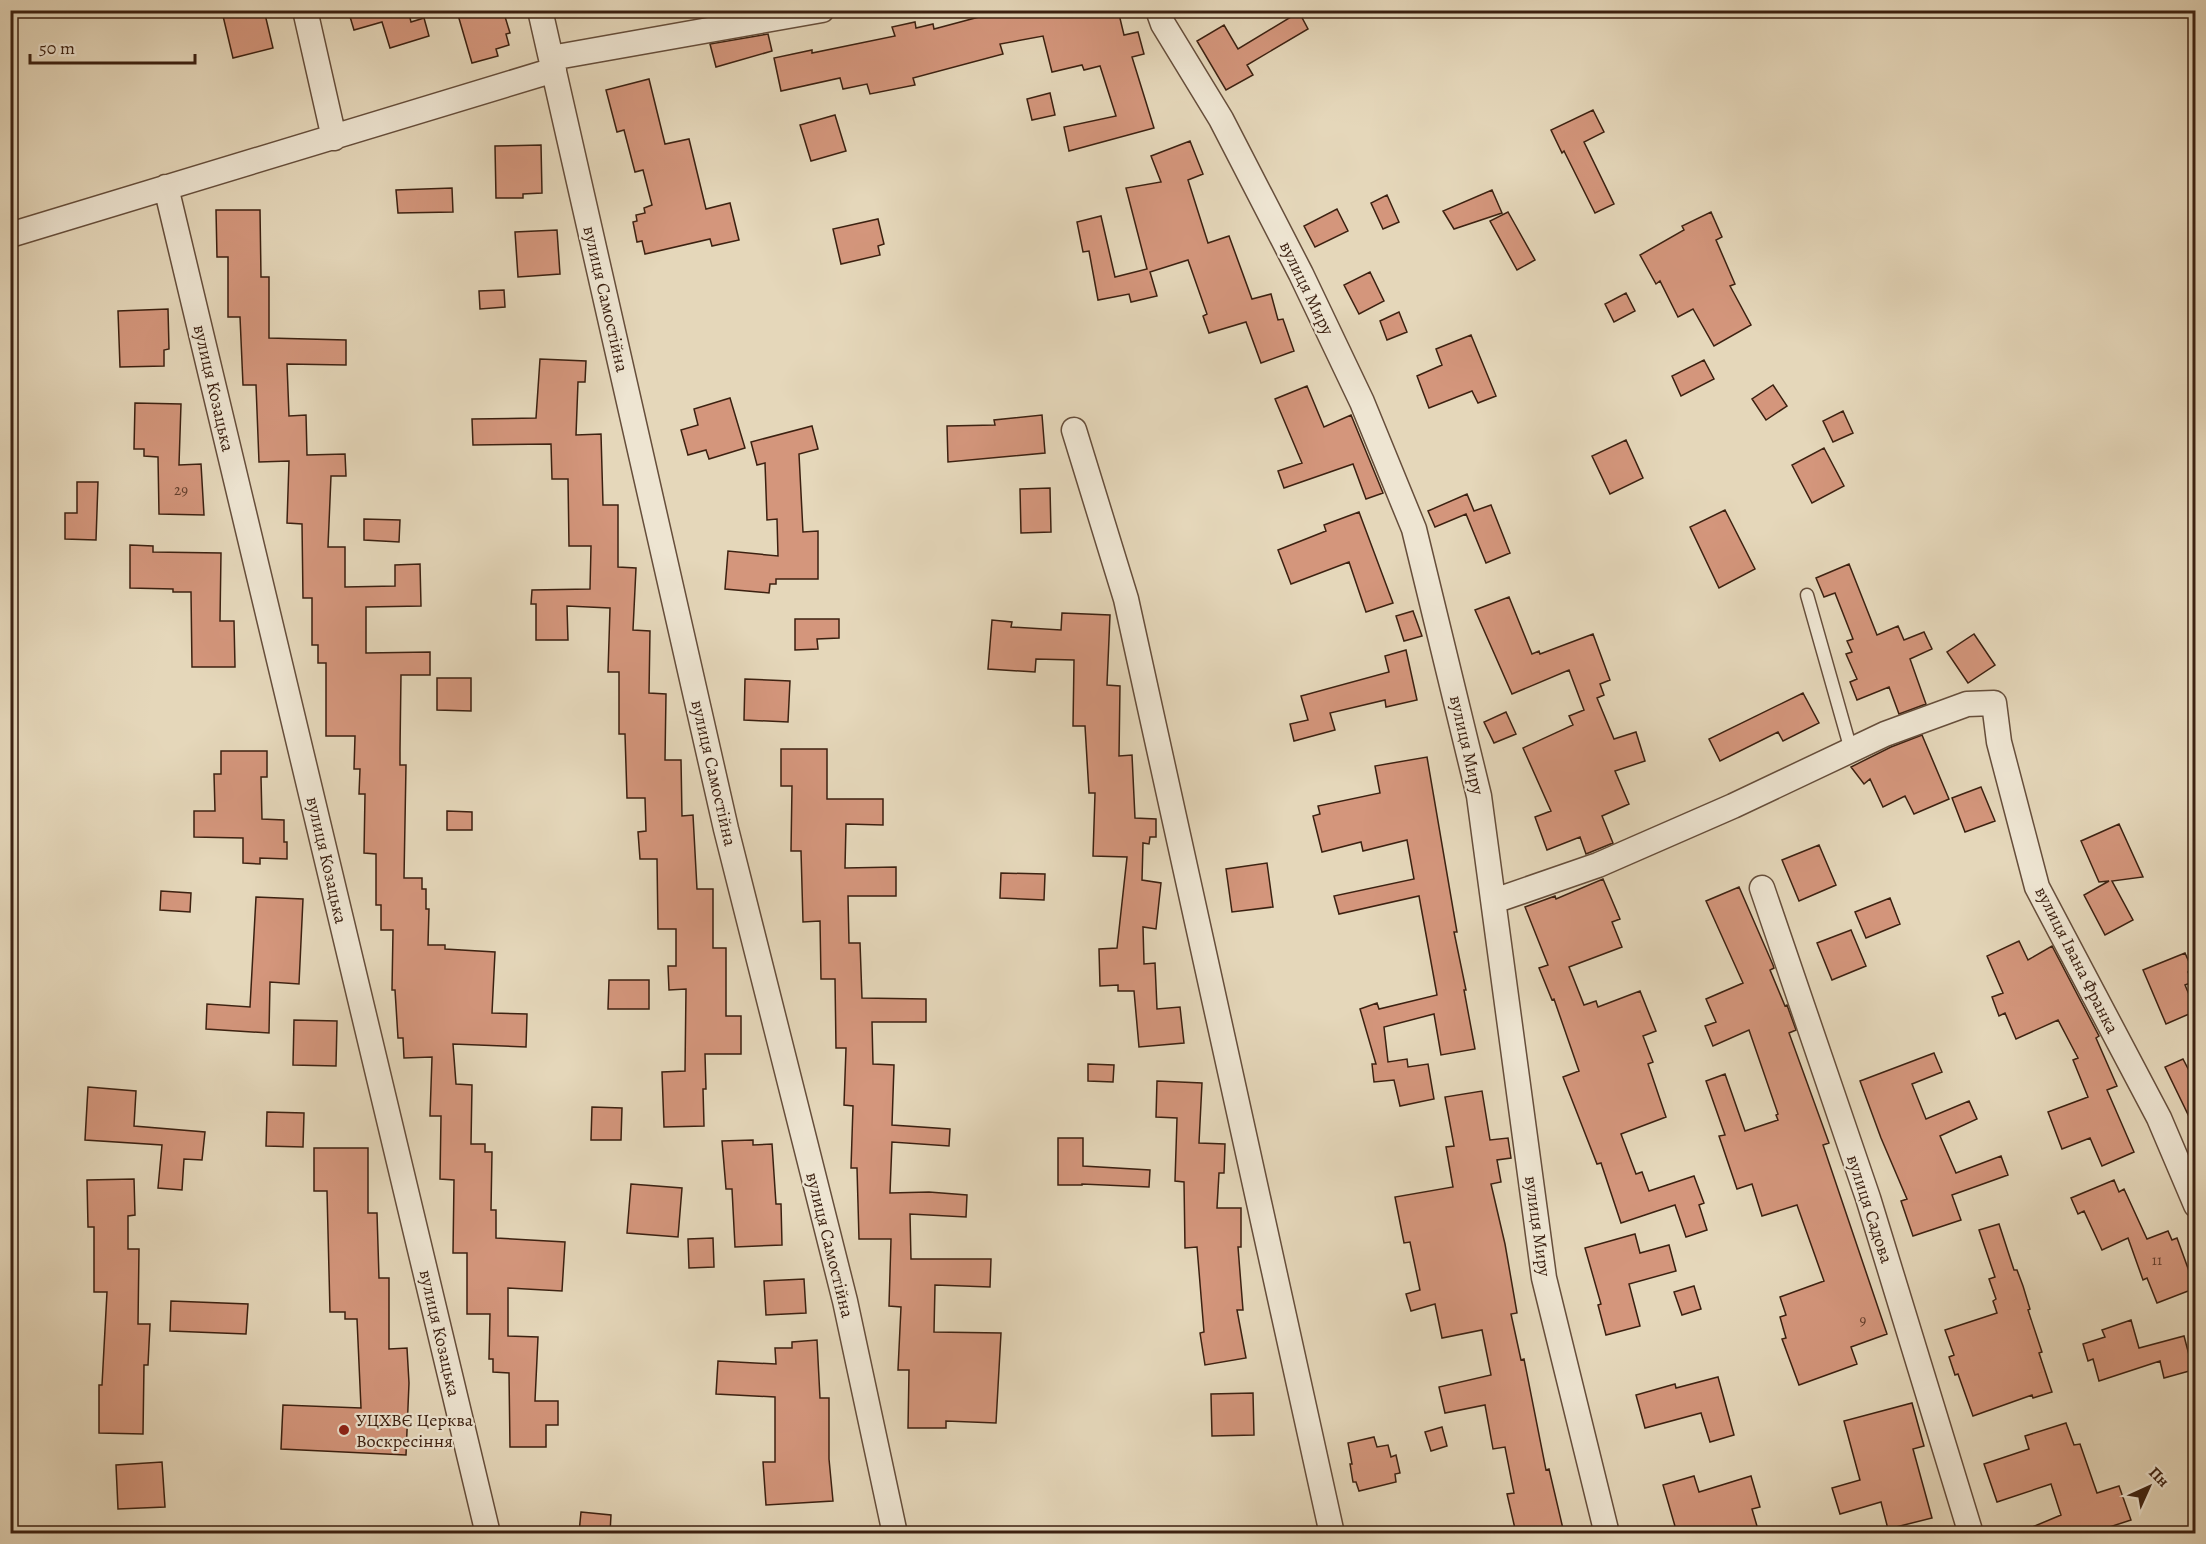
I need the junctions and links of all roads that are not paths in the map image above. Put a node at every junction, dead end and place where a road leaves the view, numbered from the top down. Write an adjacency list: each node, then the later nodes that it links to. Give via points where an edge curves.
1 (305, 10): 6 (street)
2 (540, 10): 5 (street, вулиця Самостійна)
3 (822, 10): 5 (street)
4 (1158, 10): 13 (street, вулиця Миру, via 1221,119 1301,274 1362,402 1414,529 1479,796)
5 (553, 64): 6 (street); 16 (street, вулиця Самостійна, via 726,829 845,1301)
6 (334, 138): 7 (street)
7 (166, 187): 8 (street); 15 (street, вулиця Козацька)
8 (10, 234)
9 (1074, 430): 17 (street, via 1126,599)
10 (1807, 595): 11 (lane)
11 (1851, 750): 13 (street, via 1598,865); 14 (street, вулиця Івана Франка, via 1967,705 1994,703 1999,742 2037,887 2159,1118)
12 (1762, 888): 19 (street, вулиця Садова, via 1868,1198)
13 (1494, 901): 18 (street, вулиця Миру, via 1544,1278)
14 (2196, 1205)
15 (488, 1533)
16 (894, 1533)
17 (1332, 1533)
18 (1607, 1533)
19 (1971, 1533)

